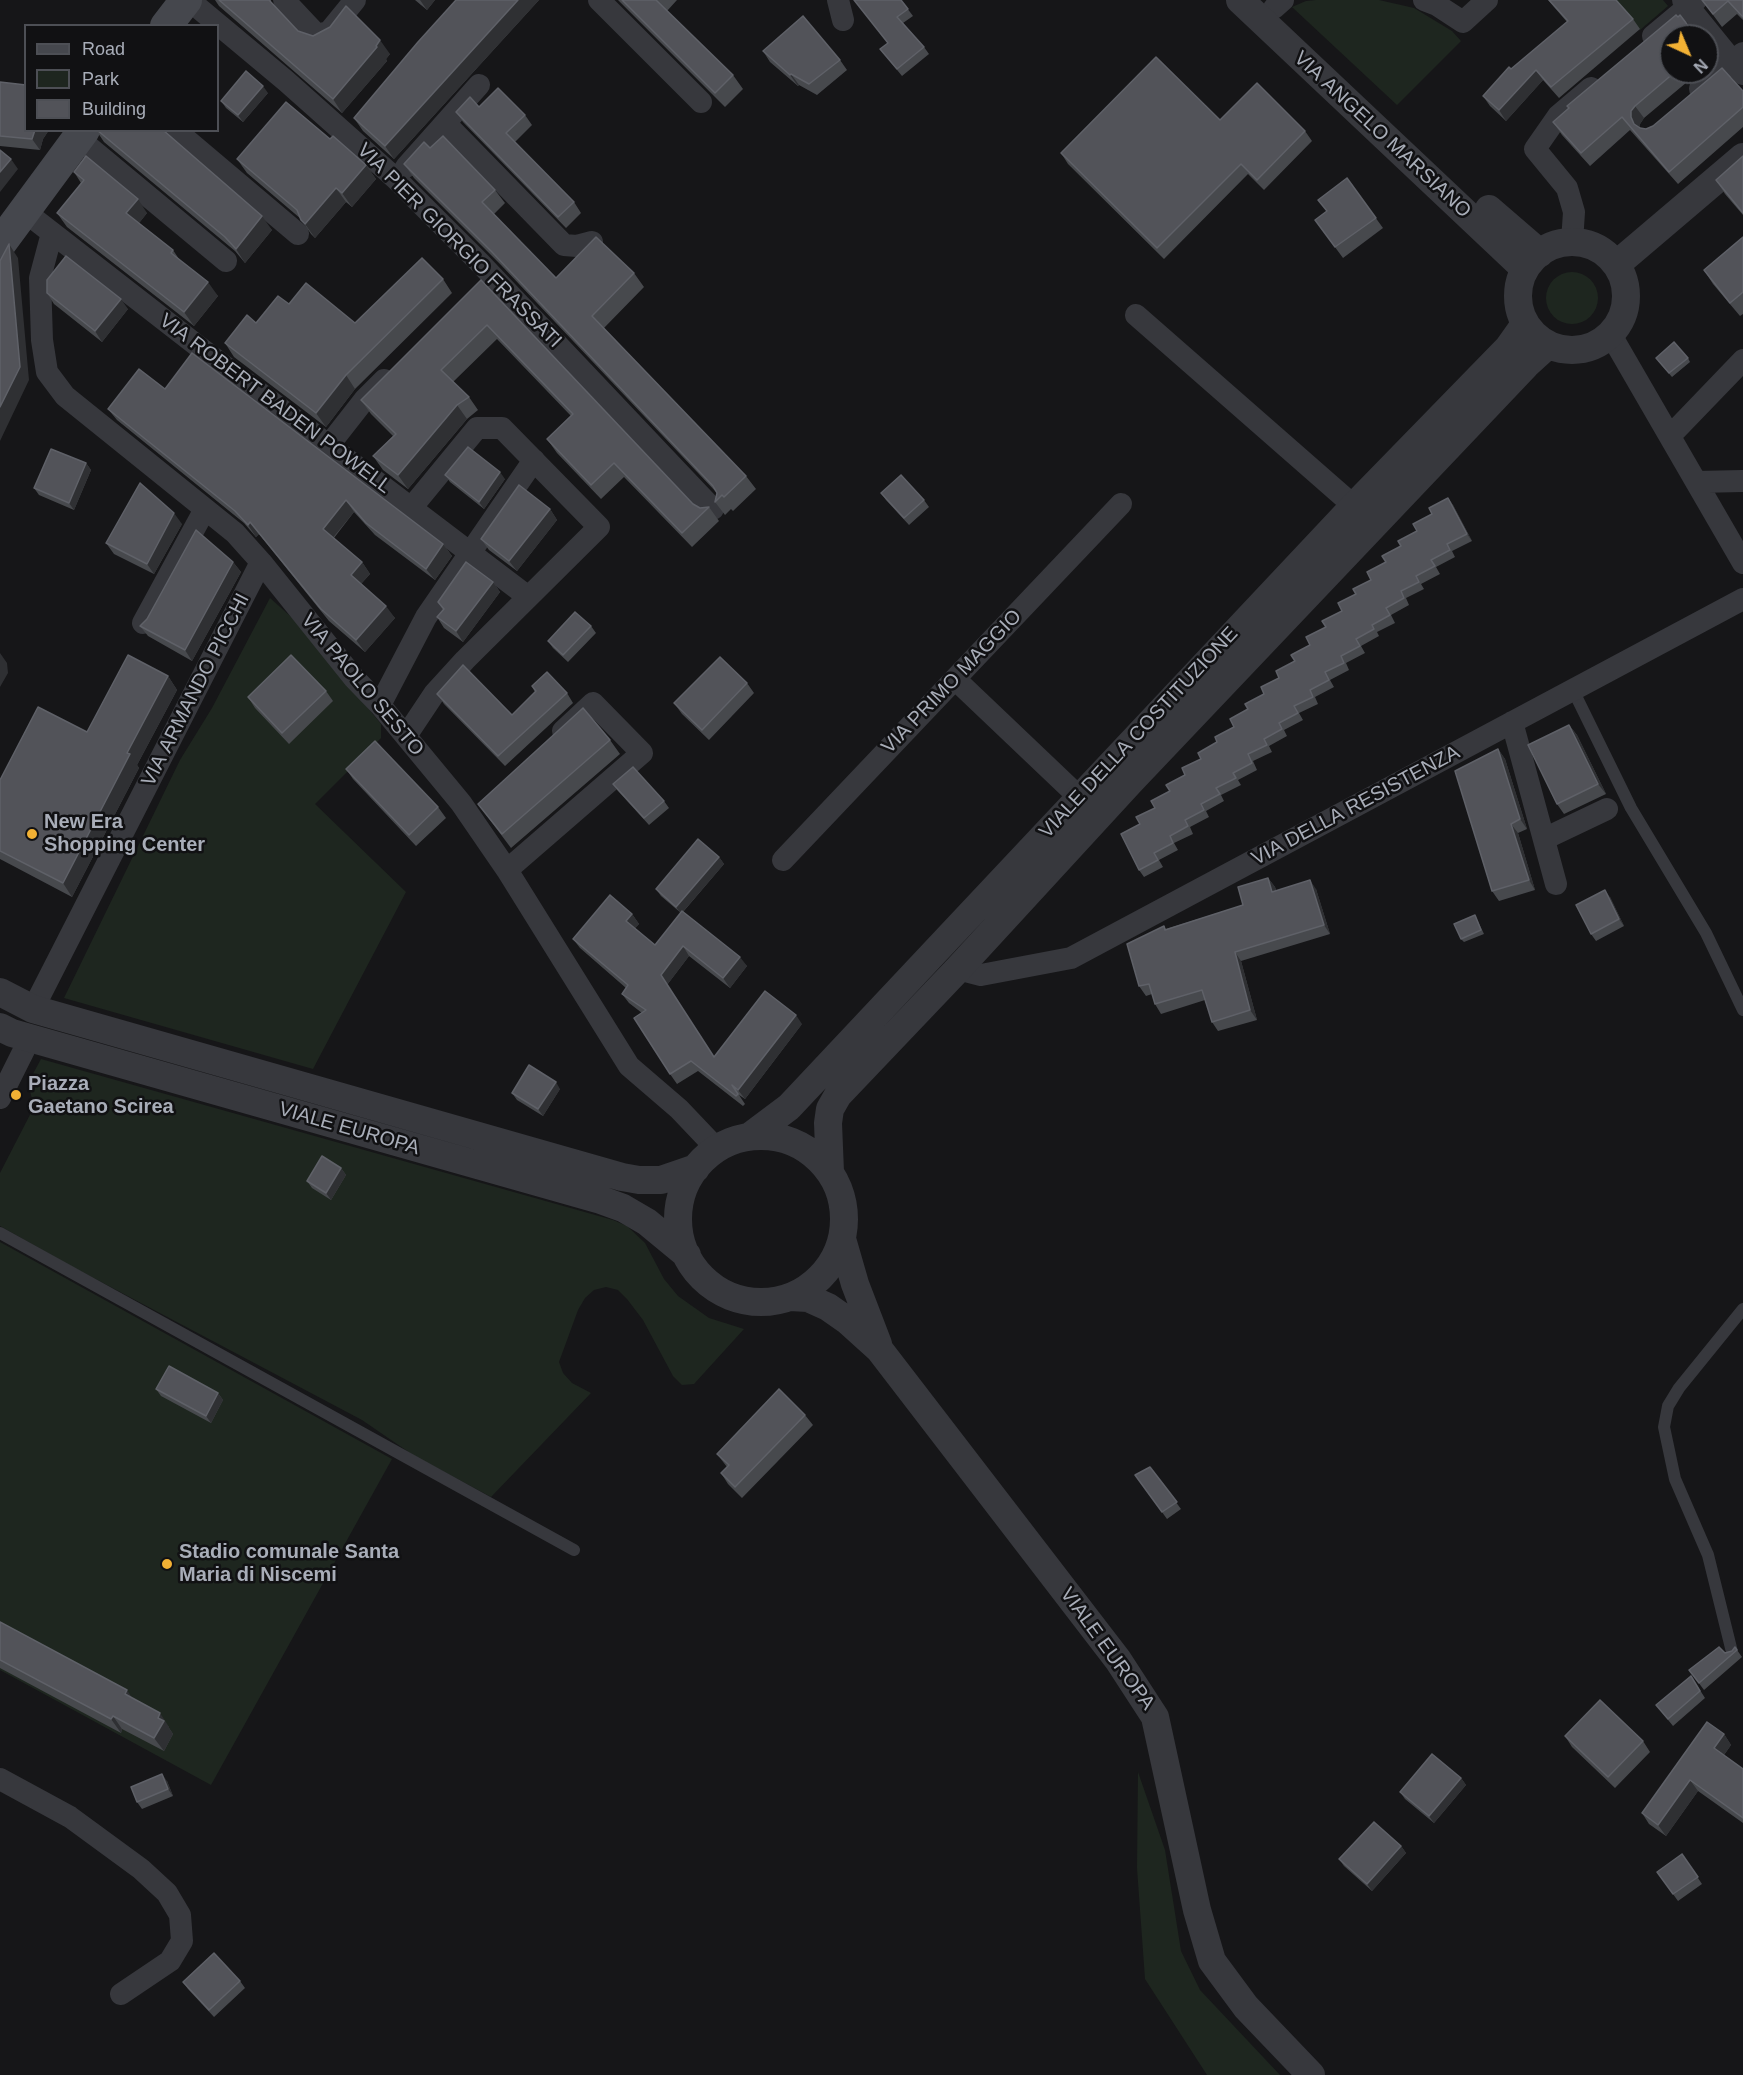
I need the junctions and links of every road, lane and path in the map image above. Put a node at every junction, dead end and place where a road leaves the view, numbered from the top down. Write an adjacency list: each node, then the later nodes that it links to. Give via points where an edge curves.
1 (187, 0): 10 (main road); 11 (street, VIA PIER GIORGIO FRASSATI)
2 (284, 0): 3 (street, via 317,35 329,32)
3 (356, 0)
4 (598, 0): 17 (street)
5 (1240, 0): 32 (street, VIA ANGELO MARSIANO)
6 (1424, 0): 7 (street, via 1463,22)
7 (1487, 0)
8 (1689, 2): 13 (street); 14 (street)
9 (1274, 3): 32 (street, VIA ANGELO MARSIANO, via 1515,232)
10 (168, 24)
11 (216, 24)
12 (219, 27): 22 (street, VIA PIER GIORGIO FRASSATI)
13 (1636, 50)
14 (1740, 63): 18 (street)
15 (1610, 72): 30 (street, via 1558,117 1535,148 1567,188 1574,212)
16 (479, 85): 20 (street)
17 (701, 102)
18 (1679, 106)
19 (359, 115): 22 (street)
20 (446, 124): 25 (street); 29 (street, via 564,245)
21 (177, 132): 28 (street)
22 (344, 132): 25 (street, VIA PIER GIORGIO FRASSATI)
23 (81, 134): 26 (main road); 31 (street)
24 (1743, 157): 33 (street)
25 (395, 178): 34 (street, VIA PIER GIORGIO FRASSATI)
26 (9, 230): 27 (street, VIA ROBERT BADEN POWELL)
27 (52, 233): 43 (street, VIA ROBERT BADEN POWELL); 50 (street, VIA PAOLO SESTO, via 40,278 47,372 65,396)
28 (298, 234)
29 (592, 242)
30 (1572, 242): 32 (street, via 1555,245); 33 (street, via 1589,244)
31 (226, 261)
32 (1532, 261): 37 (street, via 1520,282 1518,296)
33 (1617, 264): 38 (street, via 1626,285 1626,308)
34 (491, 274): 35 (street); 51 (street, VIA PIER GIORGIO FRASSATI)
35 (474, 291)
36 (1136, 315): 48 (street)
37 (1525, 324): 39 (street); 48 (street, VIALE DELLA COSTITUZIONE, via 1508,348)
38 (1611, 336): 39 (street, via 1581,351 1564,351); 42 (street)
39 (1548, 345): 72 (street, VIALE DELLA COSTITUZIONE, via 1130,782)
40 (1743, 360): 42 (street)
41 (399, 366): 43 (street, via 365,399)
42 (1670, 436): 46 (street)
43 (329, 445): 49 (street, VIA ROBERT BADEN POWELL)
44 (534, 460): 49 (street, via 502,428 477,428); 52 (street); 55 (street, via 599,527)
45 (1743, 481): 46 (street)
46 (1696, 482): 54 (street)
47 (1120, 504): 58 (street, VIA PRIMO MAGGIO)
48 (1354, 506): 64 (street, VIALE DELLA COSTITUZIONE)
49 (412, 507): 52 (street, VIA ROBERT BADEN POWELL)
50 (205, 509): 53 (street, VIA PAOLO SESTO, via 235,533); 57 (street)
51 (713, 509)
52 (471, 551): 55 (street, VIA ROBERT BADEN POWELL); 60 (street, via 426,617)
53 (261, 562): 60 (street, VIA PAOLO SESTO); 74 (street, VIA ARMANDO PICCHI)
54 (1743, 562)
55 (527, 596): 62 (street, via 434,694)
56 (1743, 599): 59 (street, VIA DELLA RESISTENZA)
57 (143, 623)
58 (955, 679): 64 (street); 69 (street, VIA PRIMO MAGGIO)
59 (1573, 690): 61 (street, VIA DELLA RESISTENZA); 75 (lane, via 1631,808 1706,933)
60 (380, 705): 62 (street, VIA PAOLO SESTO)
61 (1512, 722): 68 (street); 72 (street, VIA DELLA RESISTENZA, via 1071,958 981,975)
62 (406, 736): 67 (street, VIA PAOLO SESTO)
63 (549, 744): 70 (street, via 593,704 642,753)
64 (1079, 797): 79 (street, VIALE DELLA COSTITUZIONE, via 789,1107)
65 (487, 800): 67 (street)
66 (1607, 809): 68 (street)
67 (470, 816): 70 (street, VIA PAOLO SESTO)
68 (1544, 839): 71 (street)
69 (783, 860)
70 (507, 870): 80 (street, VIA PAOLO SESTO, via 629,1066 679,1109)
71 (1556, 884)
72 (958, 969): 82 (street, VIALE DELLA COSTITUZIONE, via 838,1095 828,1123)
73 (0, 992): 74 (street, VIALE EUROPA)
74 (33, 1009): 81 (street, VIALE EUROPA, via 621,1177 661,1180)
75 (1743, 1010)
76 (0, 1027): 77 (street, VIALE EUROPA)
77 (30, 1038): 78 (street); 85 (street, VIALE EUROPA, via 601,1200 647,1222)
78 (0, 1098)
79 (749, 1137): 80 (street); 82 (street, via 767,1136 794,1143 818,1158)
80 (717, 1149): 81 (street)
81 (696, 1168): 85 (street, via 684,1188 679,1210 680,1233)
82 (830, 1172): 84 (street, via 840,1193)
83 (0, 1233): 89 (lane)
84 (842, 1239): 86 (street, via 836,1255 817,1280); 88 (street, VIALE EUROPA)
85 (687, 1255): 86 (street, via 700,1275 719,1290 742,1299 766,1302)
86 (790, 1297): 88 (street, VIALE EUROPA, via 808,1298 828,1307)
87 (1743, 1309): 90 (lane, via 1679,1388 1668,1406 1664,1427 1675,1479 1708,1555)
88 (879, 1349): 93 (street, VIALE EUROPA, via 1118,1660 1155,1717 1197,1910 1212,1961 1246,2007)
89 (574, 1550)
90 (1732, 1652)
91 (0, 1779): 92 (street, via 70,1817 141,1869 167,1893 180,1914 182,1941 170,1961)
92 (121, 1994)
93 (1311, 2075)

